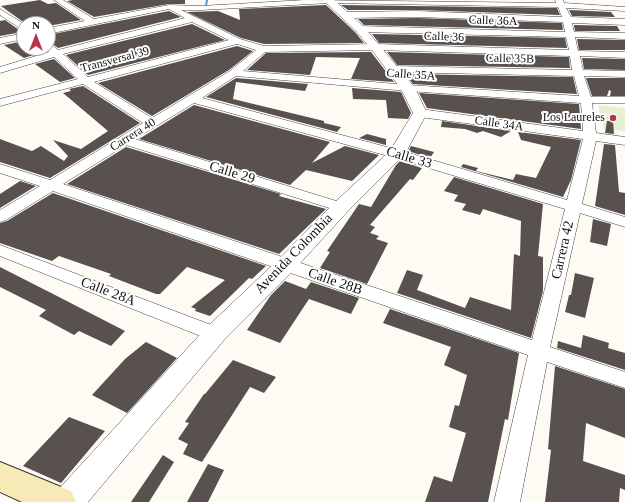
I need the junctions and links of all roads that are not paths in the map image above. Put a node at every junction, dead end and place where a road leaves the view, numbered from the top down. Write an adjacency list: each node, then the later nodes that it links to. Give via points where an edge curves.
1 (58, 0): 12 (street)
2 (155, 0): 6 (street, Calle 36)
3 (226, 0): 5 (street, via 226,4 230,6)
4 (330, 0): 5 (street); 9 (street); 10 (street)
5 (239, 6): 6 (street)
6 (169, 7): 11 (street, Calle 36); 12 (street)
7 (625, 9): 10 (street)
8 (2, 14): 14 (street)
9 (345, 14): 10 (street); 15 (street)
10 (564, 15): 13 (street); 15 (street, Calle 36A); 17 (street, Calle 36A); 25 (street, Carrera 42)
11 (193, 19): 20 (street, Calle 36); 22 (street)
12 (93, 22): 16 (street)
13 (625, 22)
14 (16, 23)
15 (360, 29): 21 (street)
16 (56, 30)
17 (625, 36)
18 (16, 38): 19 (street)
19 (0, 41)
20 (237, 41): 23 (street, Calle 36); 33 (street, Transversal 39)
21 (376, 47): 23 (street, Calle 36); 25 (street, Calle 36); 28 (street)
22 (56, 49)
23 (263, 49): 30 (street, Carrera 40)
24 (56, 54): 33 (street)
25 (575, 54): 27 (street, Calle 36); 31 (street, Carrera 42)
26 (36, 56): 29 (street)
27 (625, 56)
28 (394, 69): 31 (street, Calle 35B); 34 (street)
29 (0, 70)
30 (234, 73): 34 (street, Calle 35A); 35 (street, Carrera 40)
31 (578, 73): 32 (street, Calle 35B); 36 (street, Carrera 42)
32 (625, 74)
33 (87, 82): 38 (street, Transversal 39); 40 (street)
34 (408, 88): 36 (street, Calle 35A); 39 (street)
35 (193, 99): 40 (street, Carrera 40); 44 (street, Calle 33)
36 (586, 100): 37 (street, Calle 35A); 41 (street, Carrera 42)
37 (625, 100)
38 (0, 103)
39 (420, 113): 41 (street, Calle 34A); 44 (street, Avenida Colombia)
40 (151, 123): 42 (street, Carrera 40)
41 (590, 137): 43 (street, Calle 34A); 48 (street, Carrera 42)
42 (124, 140): 46 (street, Carrera 40); 47 (street, Calle 29)
43 (625, 141)
44 (397, 154): 47 (street, Avenida Colombia); 48 (street, Calle 33)
45 (0, 168): 46 (street, Calle 28B)
46 (51, 186): 49 (street, Carrera 40); 52 (street, Calle 28B)
47 (341, 207): 52 (street, Avenida Colombia)
48 (574, 207): 50 (street, Calle 33); 54 (street, Carrera 42)
49 (0, 217)
50 (625, 222)
51 (0, 250): 53 (street, Calle 28A)
52 (285, 266): 53 (street, Avenida Colombia); 54 (street, Calle 28B)
53 (215, 334): 58 (street, Avenida Colombia)
54 (539, 352): 55 (street, Calle 28B); 59 (street, Carrera 42)
55 (625, 380)
56 (0, 477): 57 (main road)
57 (59, 502)
58 (68, 502)
59 (508, 502)

